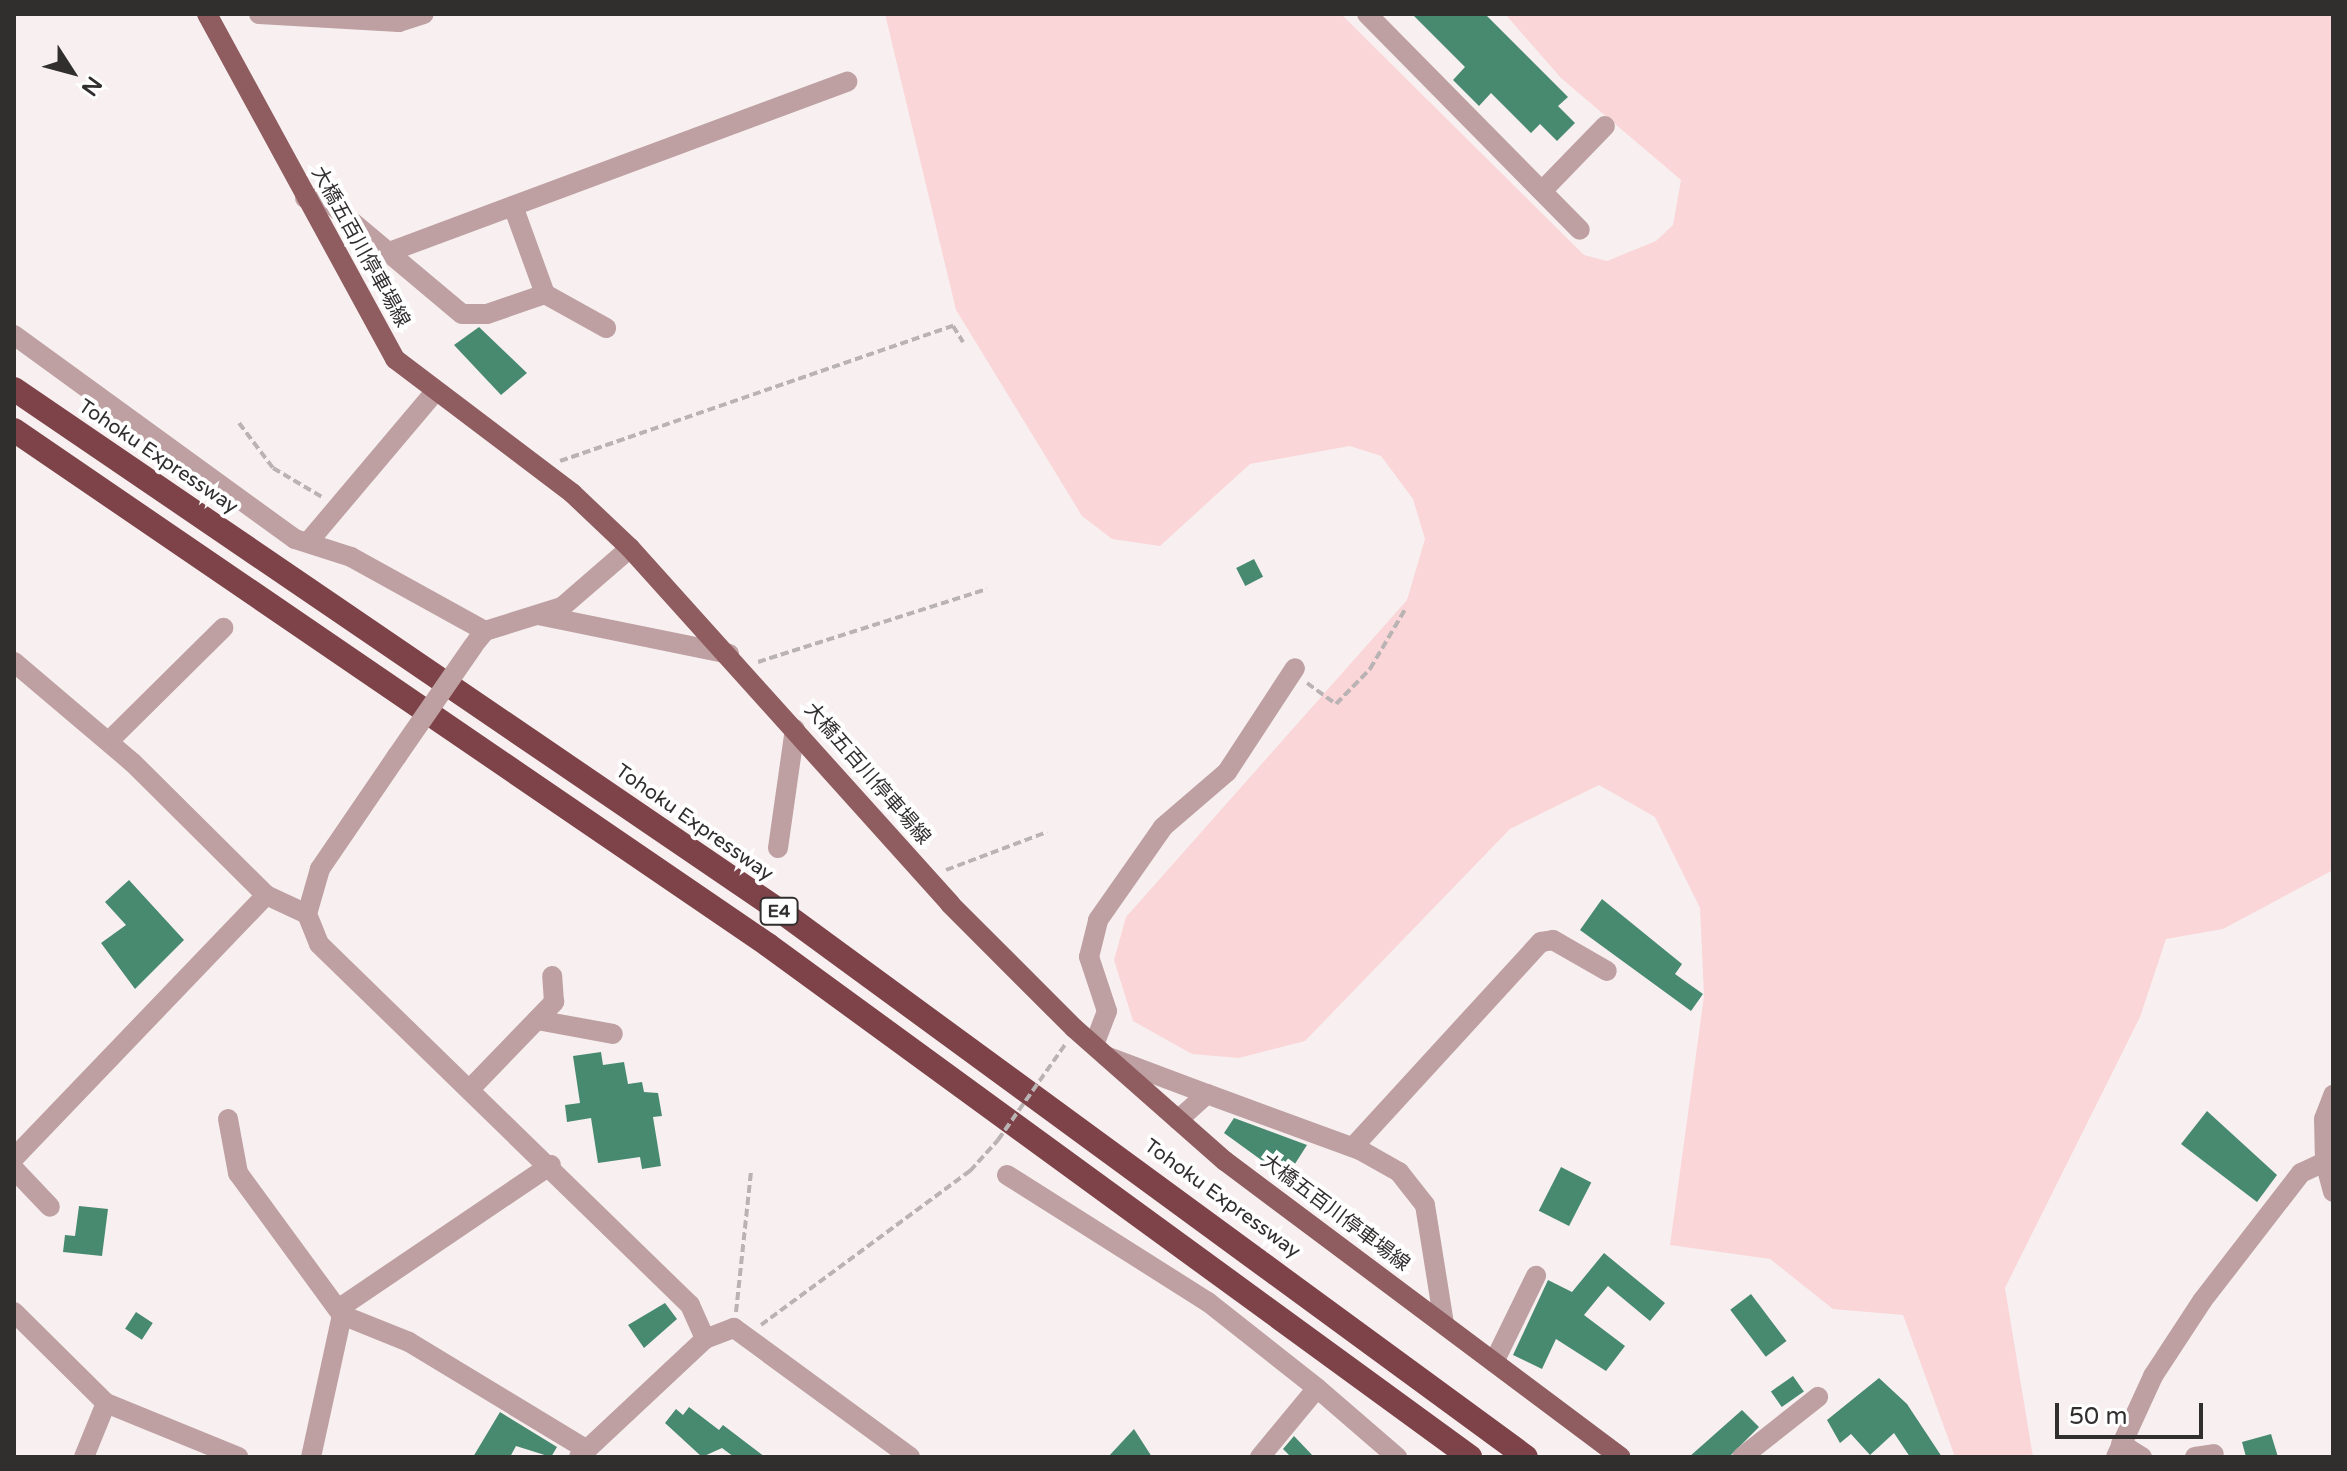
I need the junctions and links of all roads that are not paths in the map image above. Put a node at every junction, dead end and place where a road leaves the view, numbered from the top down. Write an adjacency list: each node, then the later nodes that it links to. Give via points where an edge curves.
1 (207, 14): 8 (main road, 大橋五百川停車場線)
2 (259, 14): 3 (street, via 339,22 399,22)
3 (424, 14)
4 (1367, 14): 7 (street)
5 (847, 82): 9 (street)
6 (1605, 126): 7 (street)
7 (1543, 190): 10 (street)
8 (305, 198): 11 (street, via 326,200); 16 (main road, 大橋五百川停車場線, via 395,359)
9 (513, 206): 11 (street); 12 (street)
10 (1580, 230)
11 (389, 252): 12 (street, via 462,314 487,314)
12 (545, 294): 13 (street)
13 (606, 328)
14 (14, 335): 18 (street, via 285,532)
15 (14, 389): 67 (highway, Tohoku Expressway / E4, via 786,915)
16 (434, 393): 18 (street); 19 (main road, 大橋五百川停車場線, via 538,469)
17 (14, 430): 66 (highway, E4, via 768,945)
18 (309, 541): 22 (street)
19 (630, 548): 20 (street, via 562,607); 23 (main road, 大橋五百川停車場線)
20 (538, 615): 22 (street); 23 (street)
21 (223, 628): 27 (street)
22 (479, 638): 30 (street, bridge, via 320,869)
23 (735, 661): 26 (main road, 大橋五百川停車場線)
24 (14, 662): 27 (street)
25 (1295, 668): 35 (street, via 1227,772 1163,827 1098,920 1089,957 1107,1011)
26 (795, 729): 28 (street); 35 (main road, 大橋五百川停車場線, via 930,881)
27 (109, 741): 29 (street)
28 (778, 848)
29 (266, 895): 30 (street); 42 (street)
30 (307, 914): 36 (street, via 319,944)
31 (1607, 971): 41 (street, via 1553,940 1541,942)
32 (552, 976): 33 (street, via 554,1002)
33 (537, 1020): 34 (street); 36 (street)
34 (613, 1034)
35 (1100, 1050): 37 (street); 40 (main road, 大橋五百川停車場線)
36 (471, 1088): 44 (street)
37 (1207, 1094): 40 (street); 41 (street)
38 (2333, 1095): 43 (street, via 2324,1119)
39 (228, 1119): 51 (street, via 238,1173)
40 (1178, 1120): 52 (main road, 大橋五百川停車場線)
41 (1353, 1147): 52 (street, via 1399,1172 1425,1205)
42 (14, 1158)
43 (2325, 1162): 47 (street); 58 (street, via 2301,1173 2202,1301)
44 (551, 1165): 51 (street); 53 (street, via 690,1305)
45 (14, 1169): 48 (street)
46 (1007, 1175): 55 (street, via 1208,1302)
47 (2333, 1192)
48 (50, 1207)
49 (1536, 1276): 54 (street)
50 (14, 1312): 57 (street)
51 (340, 1312): 59 (street, via 409,1342); 62 (street)
52 (1444, 1324): 54 (main road, 大橋五百川停車場線)
53 (705, 1339): 59 (street); 63 (street, via 741,1332)
54 (1494, 1362): 68 (main road, 大橋五百川停車場線)
55 (1317, 1388): 64 (street); 65 (street)
56 (1818, 1397): 69 (street)
57 (106, 1403): 60 (street); 61 (street)
58 (2119, 1450): 70 (street)
59 (582, 1453)
60 (84, 1457)
61 (238, 1457)
62 (311, 1457)
63 (910, 1457)
64 (1260, 1457)
65 (1397, 1457)
66 (1470, 1457)
67 (1526, 1457)
68 (1620, 1457)
69 (1742, 1457)
70 (2142, 1457)

